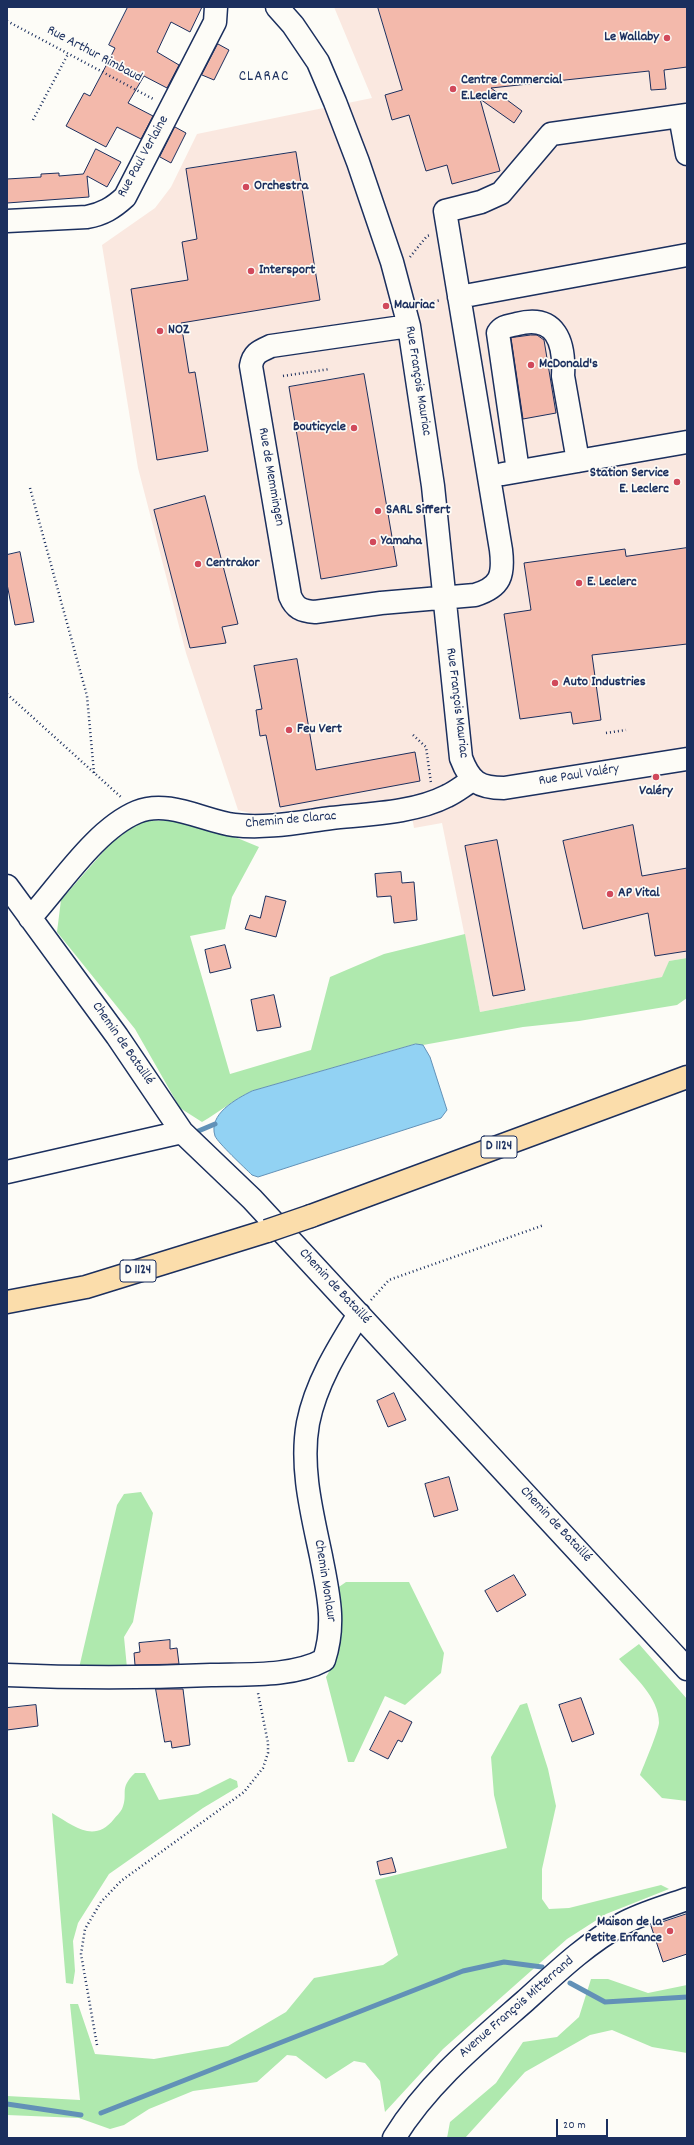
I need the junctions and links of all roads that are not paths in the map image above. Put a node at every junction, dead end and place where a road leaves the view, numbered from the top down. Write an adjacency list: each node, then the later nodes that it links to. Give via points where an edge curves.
1 (216, 7): 5 (street, Rue Paul Verlaine, via 215,22 125,197 100,214 87,217)
2 (277, 7): 8 (street, Rue François Mauriac, via 293,25 318,62 335,102 387,247)
3 (683, 116): 4 (street); 7 (street, via 551,134 501,193 481,202 445,211)
4 (687, 154)
5 (7, 221)
6 (687, 255): 7 (street)
7 (450, 299): 12 (street)
8 (409, 326): 13 (street, Rue François Mauriac, via 432,478); 13 (street, Rue de Memmingen, via 271,346 258,352 252,359 251,366 290,596 294,606 314,612)
9 (687, 442): 10 (street)
10 (578, 461): 11 (street); 11 (street, via 559,337 541,322 524,322 504,327 498,333)
11 (518, 471): 12 (street)
12 (488, 476): 13 (street, via 502,562 500,577 488,591)
13 (444, 598): 15 (street, Rue François Mauriac, via 461,758 466,772)
14 (687, 759): 15 (street, Rue Paul Valéry, via 504,788 488,788)
15 (473, 780): 17 (street, Chemin de Clarac, via 447,797 406,809 267,826 234,825 170,809 153,808 138,812 118,821 101,836)
16 (7, 886): 17 (street, Chemin de Bataillé)
17 (30, 918): 19 (street, Chemin de Bataillé, via 117,1036)
18 (687, 1077): 21 (highway, D 1124, bridge, via 267,1231 86,1287)
19 (182, 1132): 20 (street); 22 (street, Chemin de Bataillé, via 252,1199)
20 (7, 1172)
21 (7, 1302)
22 (359, 1314): 23 (street, Chemin de Bataillé); 24 (street, Chemin Monlaur, via 333,1356 319,1388 308,1424 305,1459 308,1493 332,1622 330,1643 324,1660 309,1668 254,1674 144,1678)
23 (687, 1669)
24 (7, 1675)
25 (687, 1899): 26 (street, Avenue François Mitterrand, via 624,1923 574,1957 454,2064 409,2114)
26 (394, 2138)

